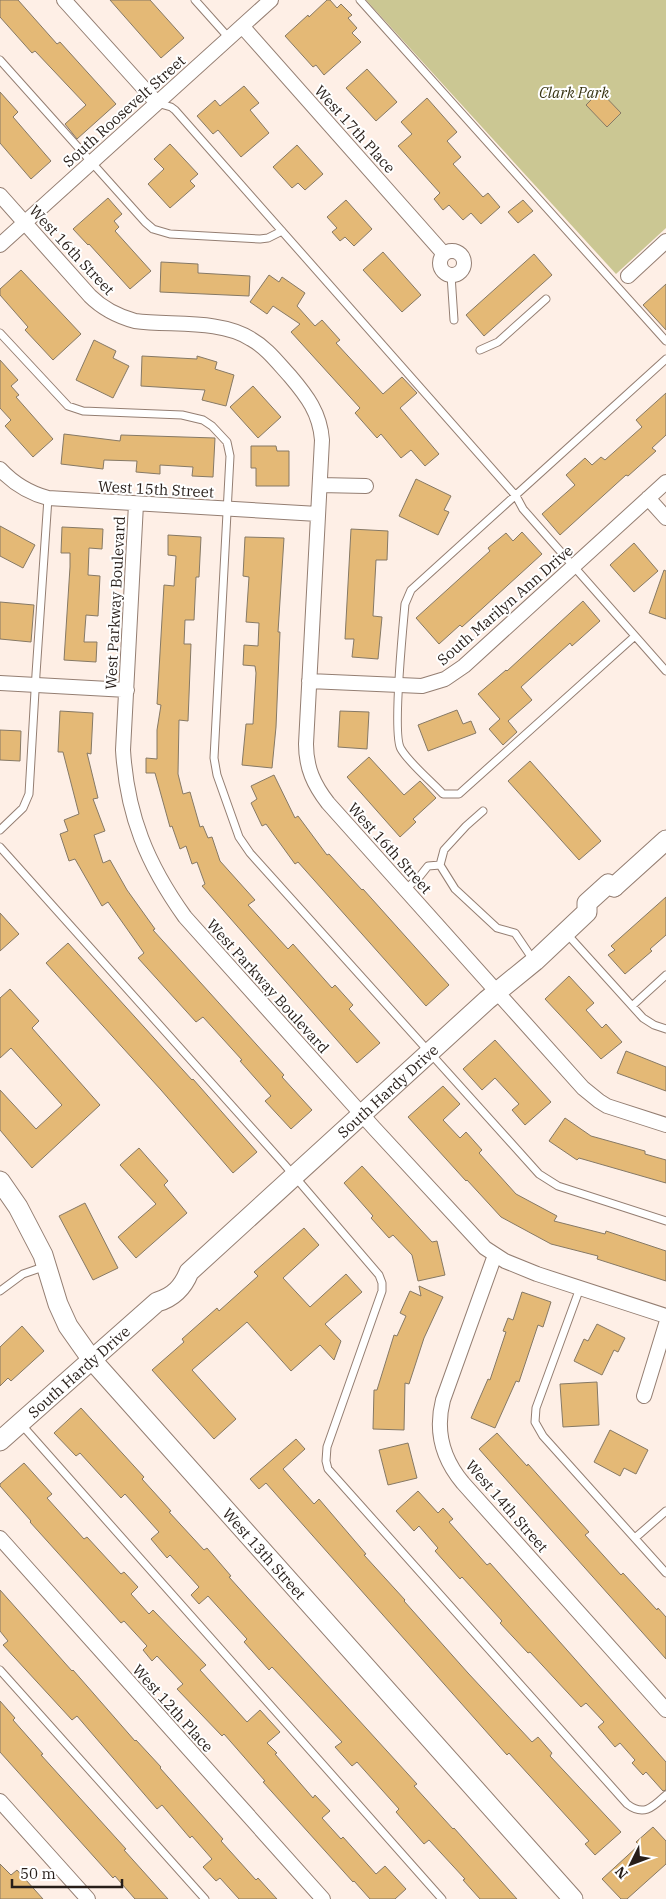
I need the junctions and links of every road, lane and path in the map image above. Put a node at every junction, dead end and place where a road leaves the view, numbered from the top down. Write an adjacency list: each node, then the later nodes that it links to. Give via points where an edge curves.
1 (64, 0): 8 (street)
2 (195, 0): 6 (lane)
3 (271, 0): 5 (street, South Roosevelt Street)
4 (360, 0): 21 (lane)
5 (242, 26): 6 (street, South Roosevelt Street); 15 (street, West 17th Place)
6 (229, 38): 8 (street, South Roosevelt Street)
7 (0, 60): 9 (lane)
8 (156, 103): 9 (street, South Roosevelt Street); 12 (lane, via 175,110)
9 (92, 162): 11 (street, South Roosevelt Street); 12 (lane, via 145,222 161,232 260,239)
10 (0, 196): 11 (street, West 16th Street)
11 (24, 223): 14 (street, South Roosevelt Street); 26 (street, West 16th Street, via 90,296 115,314 144,322 226,328 252,339 266,350 304,392 318,418 322,440)
12 (282, 232): 28 (lane)
13 (666, 241): 17 (street)
14 (0, 245)
15 (444, 254): 16 (street, West 17th Place, via 440,260 442,269); 16 (street, via 459,252 464,259 462,270)
16 (452, 275): 19 (lane)
17 (628, 276)
18 (546, 299): 22 (lane, via 498,342)
19 (454, 320)
20 (0, 333): 32 (lane, via 62,402 75,409 182,415 203,420 212,426 227,442 230,451)
21 (666, 341)
22 (480, 350)
23 (666, 359): 28 (lane)
24 (0, 469): 29 (street, West 15th Street, via 25,490)
25 (666, 482): 30 (street, South Marilyn Ann Drive)
26 (320, 484): 27 (street); 33 (street, West 16th Street)
27 (366, 486)
28 (516, 496): 35 (lane, via 523,509); 41 (lane, via 407,596)
29 (48, 498): 31 (street, West 15th Street); 40 (lane)
30 (648, 498): 34 (street); 35 (street, South Marilyn Ann Drive)
31 (136, 504): 32 (street, West 15th Street); 42 (street, West Parkway Boulevard)
32 (227, 510): 33 (street, West 15th Street); 55 (lane, via 214,758 239,836 250,853)
33 (318, 514): 38 (street, West 16th Street)
34 (666, 518)
35 (573, 567): 36 (lane); 41 (street, South Marilyn Ann Drive, via 456,673 434,684)
36 (635, 636): 37 (lane); 41 (lane, via 459,794 443,794 401,750 397,735)
37 (666, 671)
38 (310, 681): 41 (street, South Marilyn Ann Drive); 48 (street, West 16th Street, via 306,756 313,781 328,803)
39 (0, 683): 40 (street)
40 (35, 685): 42 (street); 44 (lane, via 29,794 24,808)
41 (400, 686)
42 (127, 690): 56 (street, West Parkway Boulevard, via 126,784 139,836 154,871 185,917)
43 (483, 811): 47 (lane, via 444,850)
44 (0, 830)
45 (666, 840): 49 (street, South Hardy Drive, via 614,887 616,894 595,913 587,912)
46 (0, 847): 58 (lane)
47 (440, 865): 48 (lane, via 428,866); 50 (lane, via 455,889 497,928 515,933)
48 (405, 890): 52 (street, West 16th Street)
49 (565, 932): 50 (street, South Hardy Drive); 53 (lane)
50 (534, 961): 52 (street, South Hardy Drive)
51 (666, 975): 53 (lane)
52 (497, 993): 55 (street, South Hardy Drive); 57 (street, West 16th Street, via 590,1094 607,1106)
53 (632, 1006): 54 (lane, via 648,1022)
54 (666, 1029)
55 (429, 1053): 56 (street, South Hardy Drive); 60 (lane, via 548,1181)
56 (362, 1114): 58 (street, South Hardy Drive); 61 (street, West Parkway Boulevard, via 477,1240)
57 (666, 1125)
58 (294, 1176): 67 (street, South Hardy Drive, via 189,1272 184,1284 168,1299 157,1302); 77 (lane, via 373,1267 382,1283 382,1291 327,1447 328,1469 627,1804 642,1811 650,1809)
59 (0, 1181): 62 (street, West 13th Street, via 26,1221)
60 (666, 1221)
61 (495, 1255): 63 (street, West Parkway Boulevard, via 526,1270); 76 (street, West 14th Street, via 443,1400 439,1424 445,1455 463,1482)
62 (47, 1266): 64 (lane, via 23,1274); 67 (street, West 13th Street, via 68,1326)
63 (580, 1288): 65 (street, West Parkway Boulevard); 73 (lane, via 536,1408 535,1422 542,1436)
64 (0, 1291)
65 (666, 1316)
66 (666, 1324): 68 (street)
67 (92, 1360): 69 (street, South Hardy Drive); 83 (street, West 13th Street)
68 (644, 1396)
69 (20, 1423): 70 (street, South Hardy Drive); 82 (lane)
70 (0, 1442)
71 (666, 1510): 73 (lane)
72 (0, 1538): 81 (street, West 12th Place)
73 (635, 1538): 74 (lane)
74 (666, 1573)
75 (0, 1670): 80 (lane)
76 (666, 1710)
77 (666, 1795)
78 (0, 1801): 79 (street)
79 (88, 1899)
80 (205, 1899)
81 (323, 1899)
82 (442, 1899)
83 (573, 1899)

